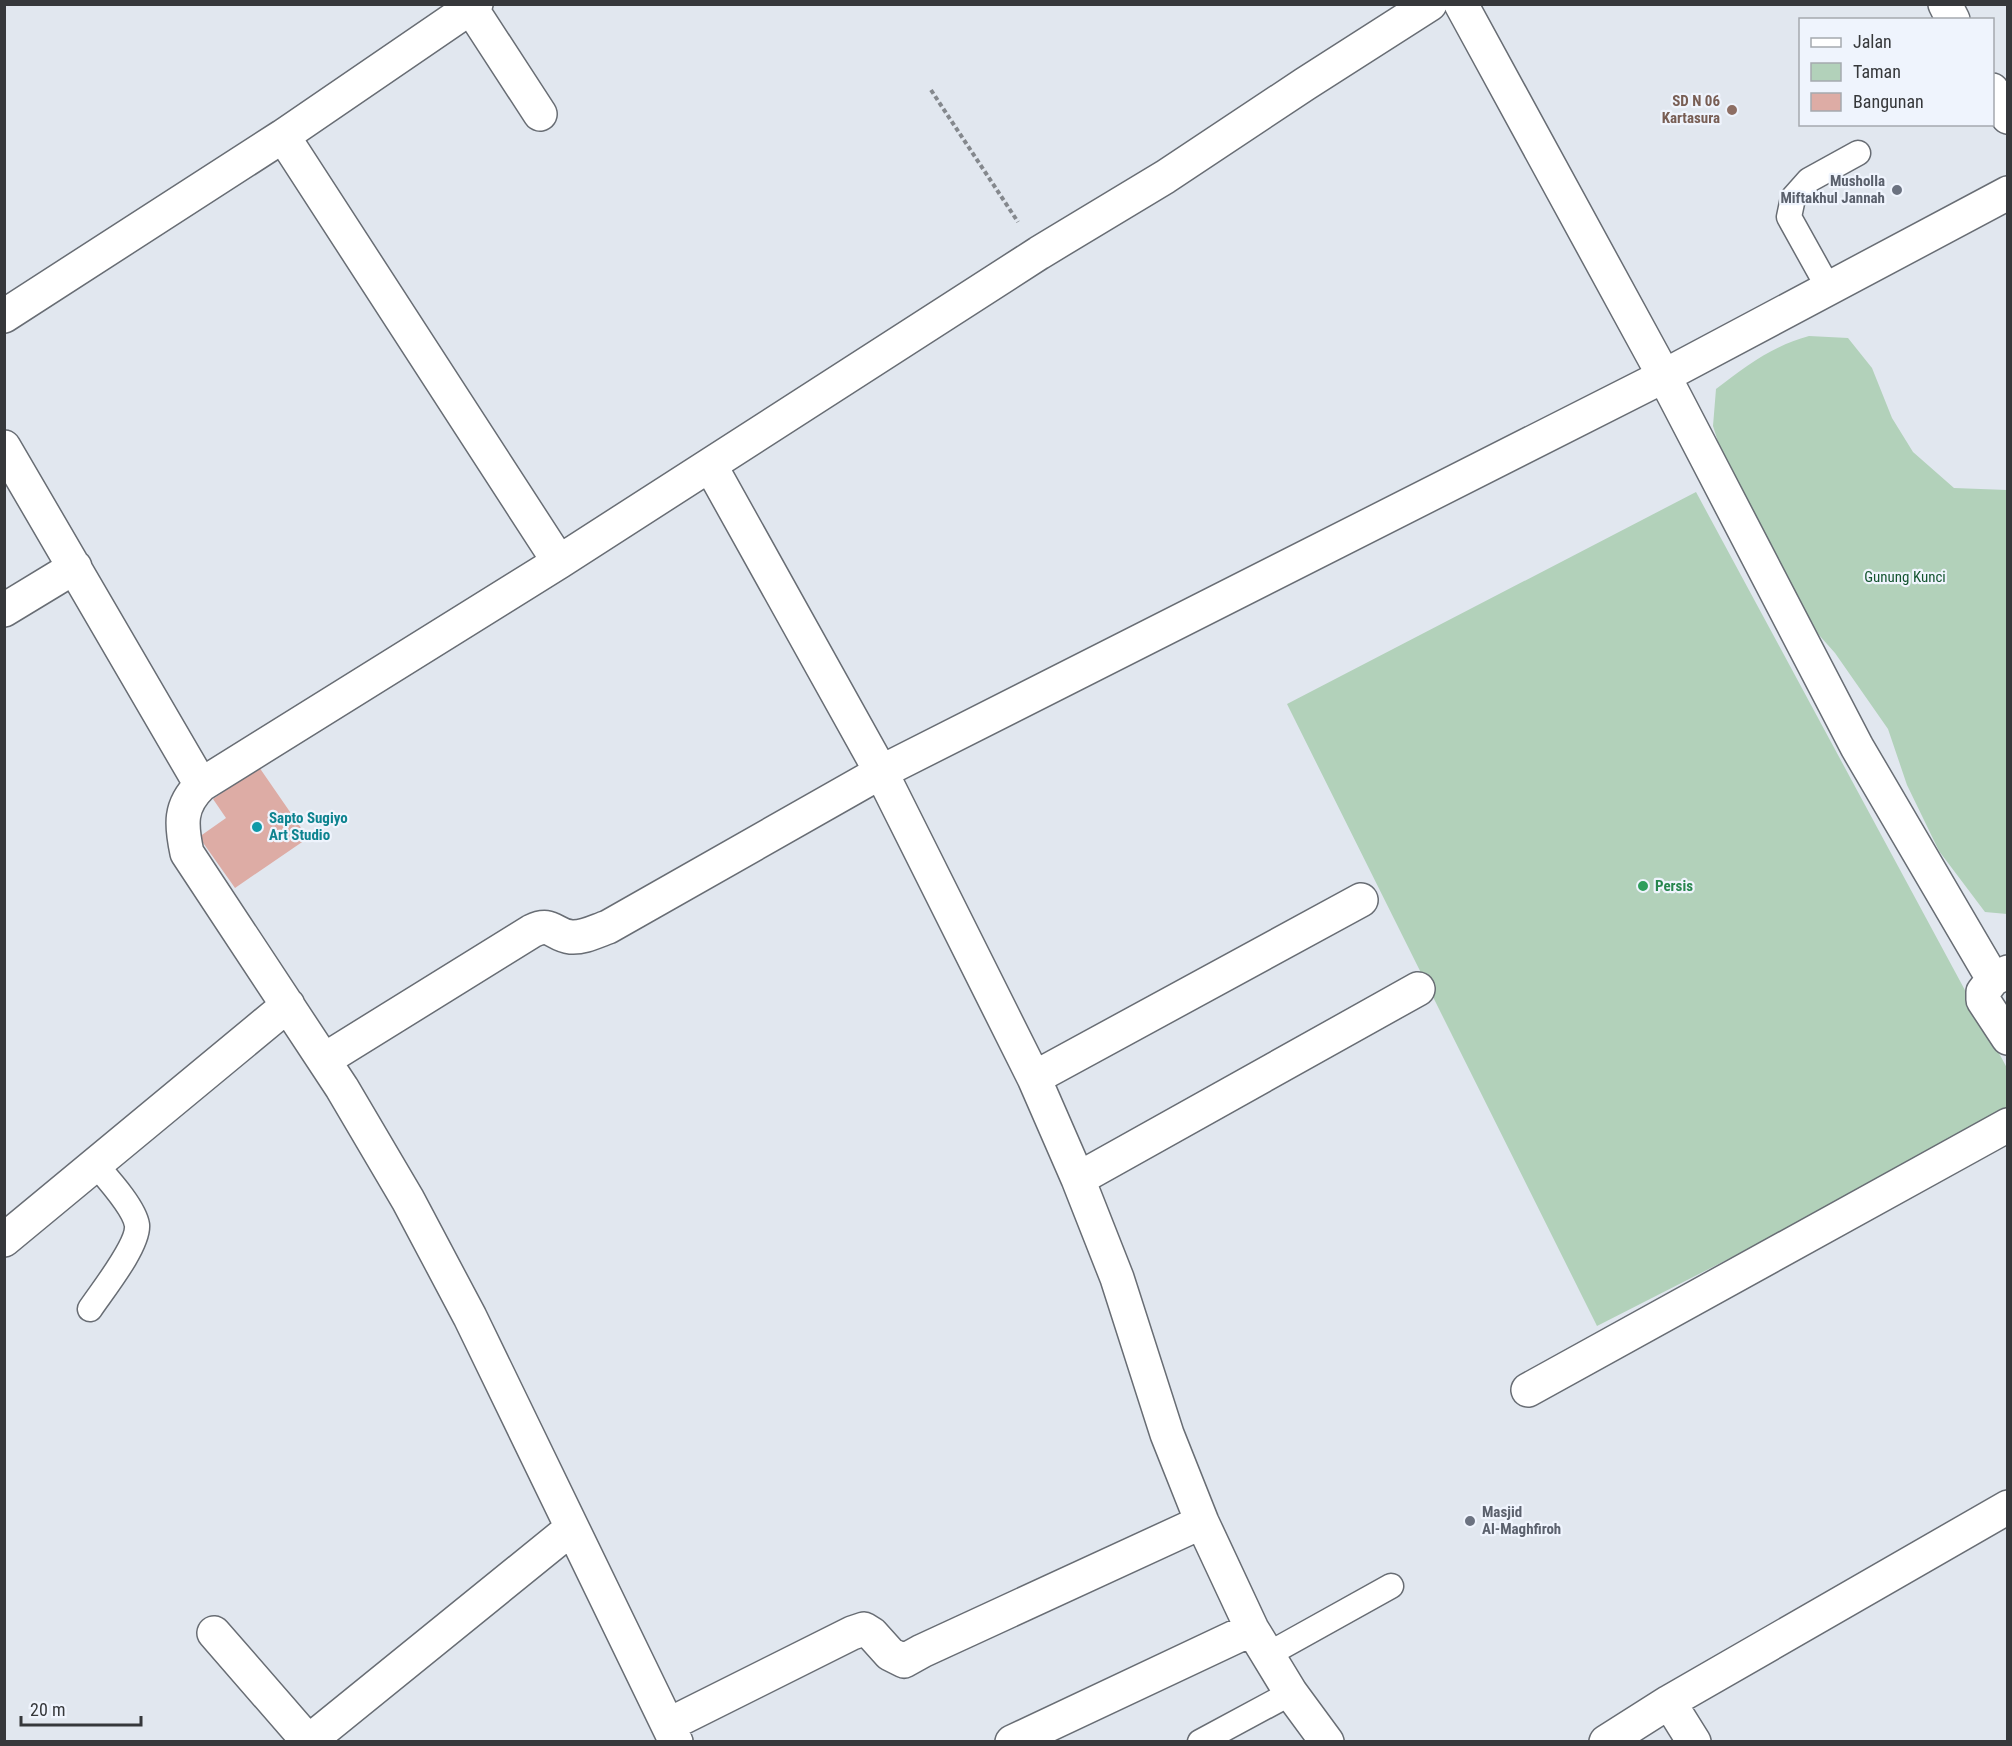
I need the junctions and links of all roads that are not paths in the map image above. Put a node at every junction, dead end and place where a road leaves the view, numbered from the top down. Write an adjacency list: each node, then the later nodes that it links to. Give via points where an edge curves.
1 (1430, 4): 14 (street)
2 (1461, 4): 12 (street)
3 (473, 6): 5 (street); 7 (street)
4 (1994, 94): 6 (street)
5 (540, 114)
6 (2007, 117)
7 (283, 136): 11 (street); 15 (street)
8 (1858, 153): 10 (lane, via 1809,180 1793,198 1790,218)
9 (2007, 193): 10 (street)
10 (1829, 289): 12 (street)
11 (4, 316)
12 (1664, 376): 18 (street); 21 (street, via 1857,747)
13 (4, 447): 16 (street)
14 (710, 465): 15 (street); 18 (street)
15 (559, 561): 19 (street)
16 (75, 567): 17 (street); 19 (street)
17 (4, 610)
18 (881, 772): 25 (street, via 608,927 574,937 541,926); 26 (street)
19 (201, 785): 23 (street, via 191,795 183,814 188,853)
20 (1361, 900): 26 (street)
21 (2000, 975): 24 (street, via 1983,992 1983,1000)
22 (1419, 989): 29 (street)
23 (288, 1005): 25 (street); 28 (street)
24 (2007, 1038)
25 (324, 1060): 35 (street, via 408,1200 470,1317)
26 (1034, 1078): 29 (street)
27 (2007, 1125): 32 (street)
28 (95, 1164): 30 (street); 31 (lane, via 126,1202 137,1225 132,1247)
29 (1078, 1179): 34 (street, via 1117,1278 1167,1434)
30 (4, 1240)
31 (90, 1309)
32 (1528, 1390)
33 (2007, 1507): 40 (street)
34 (1202, 1522): 38 (street); 41 (street, via 904,1661 890,1654 864,1629 852,1633)
35 (572, 1528): 41 (street); 42 (street)
36 (1391, 1586): 38 (lane)
37 (214, 1633): 42 (street)
38 (1259, 1642): 39 (street); 43 (street)
39 (1291, 1693): 44 (lane); 45 (street)
40 (1669, 1702): 46 (street); 47 (street)
41 (672, 1733)
42 (308, 1741)
43 (1012, 1742)
44 (1200, 1742)
45 (1327, 1742)
46 (1606, 1742)
47 (1694, 1742)

